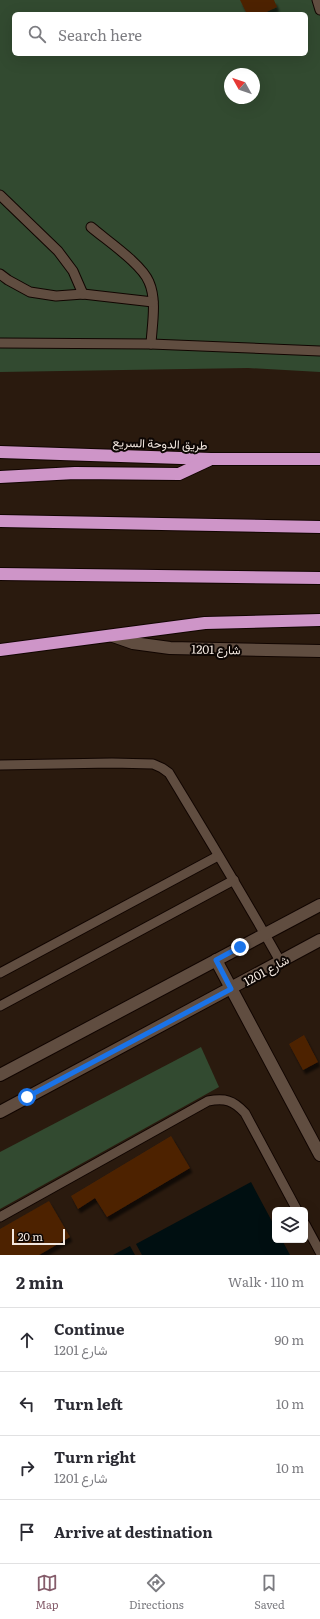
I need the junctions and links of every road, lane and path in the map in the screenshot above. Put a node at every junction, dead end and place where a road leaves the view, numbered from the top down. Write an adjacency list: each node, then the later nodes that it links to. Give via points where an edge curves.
1 (318, 0): 2 (lane)
2 (320, 10)
3 (0, 195): 6 (lane, via 58,251 73,271)
4 (91, 227): 7 (lane, via 143,272 149,282)
5 (0, 274): 6 (lane, via 30,292 56,296)
6 (83, 294): 7 (lane)
7 (153, 302): 9 (lane)
8 (0, 343): 9 (lane)
9 (151, 344): 10 (lane)
10 (320, 351)
11 (0, 452): 12 (highway, طريق الدوحة السريع)
12 (211, 458): 13 (highway, طريق الدوحة السريع); 14 (highway, via 179,474)
13 (320, 459)
14 (0, 477)
15 (0, 521): 16 (highway)
16 (320, 527)
17 (0, 574): 18 (highway)
18 (320, 578)
19 (320, 620): 20 (highway, via 205,623)
20 (113, 636): 21 (highway); 22 (street, شارع 1201, via 133,643 170,648)
21 (0, 650)
22 (320, 651)
23 (0, 765): 24 (lane, via 153,764 169,773)
24 (218, 856): 25 (lane); 31 (lane)
25 (234, 880): 27 (lane); 33 (lane)
26 (320, 905): 27 (street)
27 (265, 934): 29 (street); 30 (lane)
28 (320, 940): 30 (street, شارع 1201)
29 (216, 960): 32 (street); 34 (street)
30 (280, 961): 32 (street, شارع 1201)
31 (0, 973)
32 (231, 989): 35 (street, شارع 1201); 36 (street)
33 (0, 1006)
34 (0, 1075)
35 (0, 1112)
36 (320, 1155)
37 (295, 1207): 38 (lane, via 245,1113 229,1100 218,1099 208,1101)
38 (0, 1217)
39 (308, 1230): 40 (lane)
40 (320, 1252)

